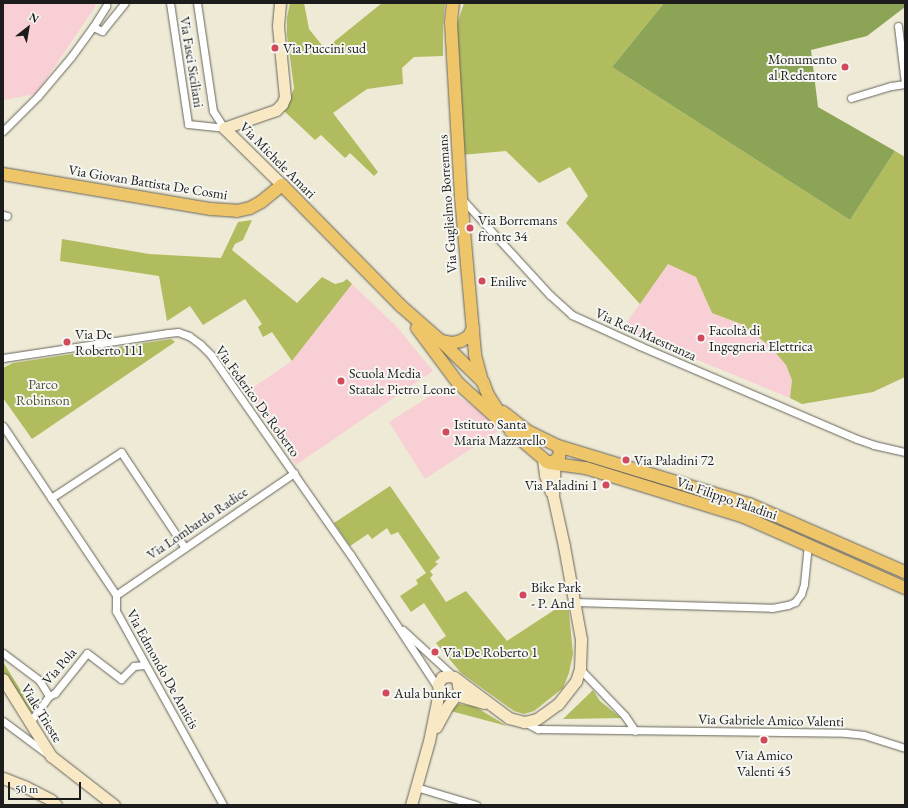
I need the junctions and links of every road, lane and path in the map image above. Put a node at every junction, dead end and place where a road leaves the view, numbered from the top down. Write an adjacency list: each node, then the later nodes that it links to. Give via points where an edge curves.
1 (125, 3): 10 (street, via 102,31)
2 (170, 3): 13 (street, Via Fasci Siciliani, via 188,124)
3 (197, 3): 13 (street, Via Michele Amari, via 213,111)
4 (280, 3): 13 (main road, via 278,26 285,97 282,104 276,110)
5 (452, 3): 8 (main road)
6 (457, 3): 8 (main road)
7 (106, 6): 10 (street)
8 (451, 23): 17 (main road, Via Guglielmo Borremans)
9 (898, 26): 11 (street)
10 (93, 27): 14 (street, via 43,90)
11 (905, 84): 12 (street)
12 (852, 98)
13 (224, 128): 16 (main road, Via Michele Amari)
14 (3, 131)
15 (3, 174): 16 (main road, Via Giovan Battista De Cosmi, via 211,209 237,211 261,202)
16 (282, 185): 19 (main road, Via Michele Amari)
17 (461, 197): 18 (main road, Via Guglielmo Borremans); 28 (street, Via Real Maestranza, via 550,294 572,314 640,346 852,436 874,445)
18 (473, 328): 19 (main road, via 469,336 461,341); 20 (main road, Via Guglielmo Borremans)
19 (437, 345): 22 (main road, via 455,367); 26 (main road, via 458,383)
20 (475, 355): 22 (main road); 23 (main road, Via Guglielmo Borremans)
21 (3, 358): 30 (street, Via Federico De Roberto, via 168,332 189,336 211,354)
22 (467, 367): 23 (main road)
23 (483, 382): 24 (main road)
24 (492, 401): 26 (main road); 27 (main road, Via Filippo Paladini, via 526,431)
25 (3, 426): 31 (street, Via Edmondo De Amicis)
26 (511, 431): 29 (main road)
27 (555, 445): 29 (main road, via 560,455); 29 (main road, via 543,446 540,451); 34 (main road, Via Filippo Paladini, via 749,504)
28 (905, 452)
29 (548, 461): 32 (main road, Via Filippo Paladini, via 586,468 744,517); 37 (main road)
30 (294, 473): 33 (street, Via Lombardo Radice); 38 (street, Via Federico De Roberto)
31 (51, 498): 33 (street, via 121,452); 36 (street, Via Edmondo De Amicis)
32 (808, 544): 35 (main road, Via Filippo Paladini); 37 (street, via 801,594 795,602 788,605 772,608)
33 (185, 548): 36 (street, Via Lombardo Radice)
34 (905, 572)
35 (905, 588)
36 (116, 595): 40 (street, Via Edmondo De Amicis, via 116,611)
37 (575, 602): 41 (main road, via 581,639)
38 (394, 622): 42 (street); 44 (street)
39 (3, 653): 45 (street, via 38,680)
40 (145, 666): 45 (street, Via Pola, via 134,666 121,679 87,653); 59 (street, Via Edmondo De Amicis)
41 (580, 669): 50 (main road, via 571,689 558,704 537,719); 51 (street)
42 (456, 678): 44 (main road, via 442,678); 46 (main road, via 460,687); 47 (main road)
43 (3, 679): 49 (main road, Viale Trieste)
44 (438, 690): 46 (main road, via 444,697); 52 (main road)
45 (49, 696): 49 (street)
46 (455, 696): 47 (main road); 52 (main road)
47 (492, 706): 50 (main road, via 509,718)
48 (3, 721): 54 (street)
49 (30, 722): 54 (main road, Viale Trieste)
50 (524, 722): 51 (street, Via Gabriele Amico Valenti, via 538,729)
51 (635, 730): 53 (street, Via Gabriele Amico Valenti, via 846,733 864,735)
52 (429, 741): 56 (main road)
53 (905, 748)
54 (51, 756): 58 (main road, Viale Trieste)
55 (3, 778): 57 (main road, via 24,786)
56 (416, 787): 60 (main road); 61 (street)
57 (56, 805)
58 (114, 805)
59 (223, 805)
60 (411, 805)
61 (476, 805)

